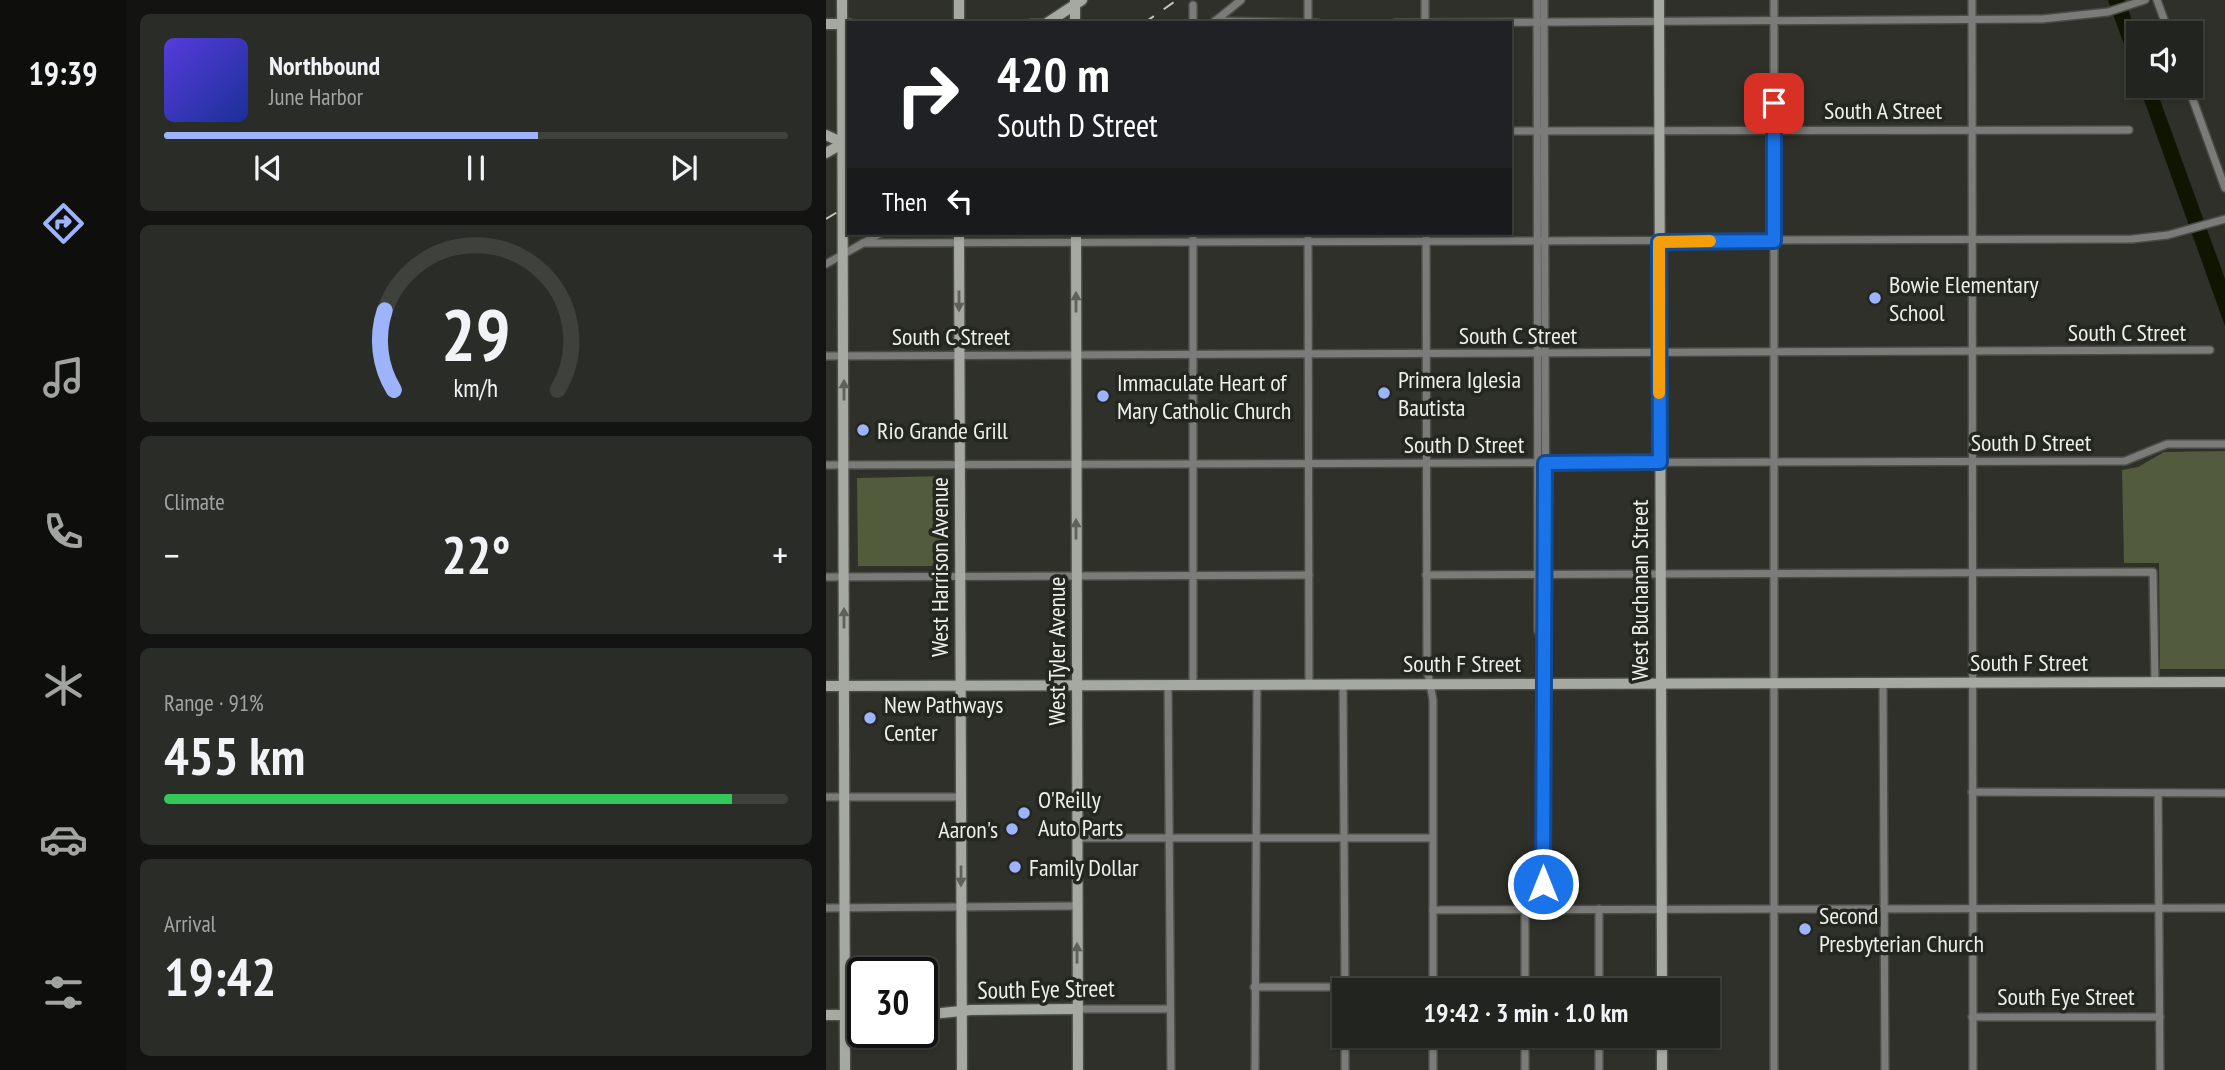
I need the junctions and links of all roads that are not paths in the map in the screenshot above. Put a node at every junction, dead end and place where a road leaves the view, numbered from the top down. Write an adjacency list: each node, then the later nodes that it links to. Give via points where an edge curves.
1 (842, 0): 29 (street)
2 (959, 0): 17 (street)
3 (1241, 0): 21 (street)
4 (1308, 0): 22 (street)
5 (1425, 0): 23 (street)
6 (1537, 0): 25 (street)
7 (1544, 0): 25 (street)
8 (1659, 0): 26 (street, West Buchanan Street)
9 (1774, 0): 15 (street)
10 (1972, 0): 16 (street)
11 (2145, 0): 16 (street, via 2108,12)
12 (2157, 0): 27 (street)
13 (1077, 1): 18 (street); 19 (street)
14 (1193, 5): 20 (street)
15 (1774, 20): 16 (street); 26 (street); 35 (street)
16 (1972, 20): 36 (street)
17 (959, 21)
18 (1050, 21)
19 (1075, 21)
20 (1193, 21)
21 (1215, 21)
22 (1308, 21)
23 (1425, 21)
24 (1512, 21): 25 (street)
25 (1540, 21): 26 (street); 33 (street)
26 (1659, 21): 34 (street, West Buchanan Street)
27 (2165, 21)
28 (826, 24): 29 (street)
29 (845, 24): 38 (street)
30 (2192, 98): 40 (street)
31 (2129, 130): 36 (street, South A Street)
32 (1512, 131): 33 (street, South A Street)
33 (1541, 131): 34 (street, South A Street); 49 (street)
34 (1658, 131): 35 (street, South A Street); 52 (street, West Buchanan Street)
35 (1774, 131): 36 (street, South A Street); 50 (street)
36 (1972, 131): 48 (street)
37 (826, 135): 38 (street)
38 (846, 141): 39 (street); 56 (street)
39 (826, 153)
40 (2225, 188)
41 (2225, 219): 48 (street, via 2132,239)
42 (877, 235): 53 (street)
43 (1193, 235): 54 (street)
44 (1308, 235): 55 (street)
45 (1426, 235): 51 (street)
46 (959, 238): 47 (street); 53 (street); 68 (street, West Harrison Avenue, one-way to 68)
47 (1076, 238): 54 (street); 69 (street, West Tyler Avenue, one-way to 47)
48 (1973, 240): 50 (street); 59 (street)
49 (1542, 241): 51 (street); 52 (street); 62 (street)
50 (1774, 241): 52 (street); 60 (street)
51 (1426, 242): 55 (street); 61 (street)
52 (1659, 242): 63 (street, West Buchanan Street)
53 (863, 243): 56 (street)
54 (1193, 243): 55 (street); 64 (street)
55 (1309, 243): 65 (street)
56 (842, 254): 57 (street); 67 (street)
57 (826, 264)
58 (2210, 351): 59 (street, South C Street)
59 (1974, 352): 60 (street, South C Street); 72 (street)
60 (1775, 353): 63 (street, South C Street); 71 (street)
61 (1427, 354): 62 (street, South C Street); 65 (street, South C Street); 75 (street)
62 (1542, 354): 63 (street, South C Street); 76 (street)
63 (1659, 354): 73 (street, West Buchanan Street)
64 (1193, 355): 65 (street, South C Street); 69 (street, South C Street); 74 (street)
65 (1309, 355): 78 (street)
66 (826, 356): 67 (street, South C Street)
67 (844, 356): 68 (street, South C Street); 80 (street, one-way to 67)
68 (959, 356): 69 (street, South C Street); 81 (street, West Harrison Avenue)
69 (1076, 356): 77 (street, West Tyler Avenue)
70 (2225, 444): 72 (street, South D Street, via 2167,444 2125,461)
71 (1775, 461): 72 (street, South D Street); 73 (street, South D Street); 84 (street)
72 (1973, 461): 82 (street)
73 (1660, 462): 76 (street, South D Street); 87 (street, West Buchanan Street)
74 (1193, 463): 77 (street, South D Street); 78 (street, South D Street); 88 (street)
75 (1427, 463): 76 (street, South D Street); 78 (street, South D Street); 86 (street)
76 (1542, 463): 83 (street)
77 (1076, 464): 81 (street, South D Street); 92 (street, West Tyler Avenue, one-way to 77)
78 (1308, 464): 85 (street)
79 (826, 465): 80 (street, South D Street)
80 (844, 465): 81 (street, South D Street); 90 (street)
81 (960, 466): 91 (street, West Harrison Avenue)
82 (1973, 573): 84 (street); 95 (street, via 2153,572); 102 (street)
83 (1543, 574): 86 (street); 87 (street); 100 (street)
84 (1776, 574): 87 (street); 101 (street)
85 (1309, 575): 88 (street); 97 (street)
86 (1426, 575): 99 (street)
87 (1660, 575): 105 (street, West Buchanan Street)
88 (1194, 576): 92 (street); 109 (street)
89 (826, 577): 90 (street)
90 (844, 577): 91 (street); 107 (street, one-way to 90)
91 (960, 577): 92 (street); 103 (street, West Harrison Avenue)
92 (1076, 577): 96 (street, West Tyler Avenue)
93 (1883, 682): 101 (street, South F Street); 102 (street, South F Street); 128 (street)
94 (2225, 682): 95 (street, South F Street)
95 (2155, 683): 102 (street, South F Street)
96 (1077, 684): 103 (street, South F Street); 108 (street, South F Street); 117 (street, West Tyler Avenue)
97 (1309, 684): 98 (street, South F Street); 104 (street, South F Street)
98 (1343, 684): 99 (street, South F Street); 119 (street)
99 (1429, 684): 100 (street, South F Street); 120 (street, via 1433,700)
100 (1543, 684): 105 (street, South F Street); 131 (street)
101 (1773, 684): 105 (street, South F Street); 127 (street)
102 (1972, 684): 110 (street)
103 (960, 685): 107 (street, South F Street); 115 (street, West Harrison Avenue)
104 (1257, 685): 109 (street, South F Street); 118 (street)
105 (1660, 685): 126 (street, West Buchanan Street)
106 (826, 686): 107 (street, South F Street)
107 (844, 686): 114 (street)
108 (1168, 686): 109 (street, South F Street); 116 (street)
109 (1193, 686)
110 (1972, 792): 112 (street); 122 (street)
111 (2225, 793): 112 (street)
112 (2158, 794): 133 (street)
113 (826, 797): 114 (street)
114 (844, 797): 115 (street); 124 (street)
115 (960, 797): 125 (street, West Harrison Avenue, one-way to 125)
116 (1170, 837): 117 (street); 118 (street); 143 (street)
117 (1077, 838): 121 (street, West Tyler Avenue)
118 (1255, 838): 119 (street); 140 (street)
119 (1345, 838): 120 (street); 135 (street)
120 (1432, 838): 134 (street)
121 (1077, 906): 125 (street); 142 (street, West Tyler Avenue, one-way to 121)
122 (1973, 907): 128 (street); 133 (street); 148 (street)
123 (826, 908): 124 (street)
124 (845, 908): 125 (street); 147 (street)
125 (961, 908): 144 (street, West Harrison Avenue)
126 (1661, 908): 127 (street); 132 (street); 139 (street, West Buchanan Street)
127 (1773, 908): 128 (street); 165 (street)
128 (1885, 908): 166 (street)
129 (2225, 908): 133 (street)
130 (1525, 909): 131 (street); 134 (street); 137 (street)
131 (1543, 909): 132 (street)
132 (1599, 909): 138 (street)
133 (2159, 909): 149 (street)
134 (1433, 910): 136 (street)
135 (1345, 978)
136 (1433, 978)
137 (1525, 978)
138 (1599, 978)
139 (1662, 978)
140 (1254, 987): 141 (street); 159 (street)
141 (1332, 989)
142 (1077, 1009): 143 (street, South Eye Street); 144 (street, South Eye Street); 157 (street, West Tyler Avenue)
143 (1170, 1009): 158 (street)
144 (961, 1013): 145 (street, South Eye Street); 156 (street, West Harrison Avenue)
145 (938, 1014)
146 (826, 1015): 147 (street)
147 (845, 1015): 155 (street)
148 (1972, 1017): 149 (street, South Eye Street); 167 (street)
149 (2160, 1017): 168 (street)
150 (1345, 1048): 160 (street)
151 (1433, 1048): 161 (street)
152 (1525, 1048): 162 (street)
153 (1599, 1048): 163 (street)
154 (1662, 1048): 164 (street)
155 (845, 1070)
156 (961, 1070)
157 (1077, 1070)
158 (1171, 1070)
159 (1255, 1070)
160 (1345, 1070)
161 (1433, 1070)
162 (1525, 1070)
163 (1599, 1070)
164 (1662, 1070)
165 (1774, 1070)
166 (1885, 1070)
167 (1973, 1070)
168 (2160, 1070)

